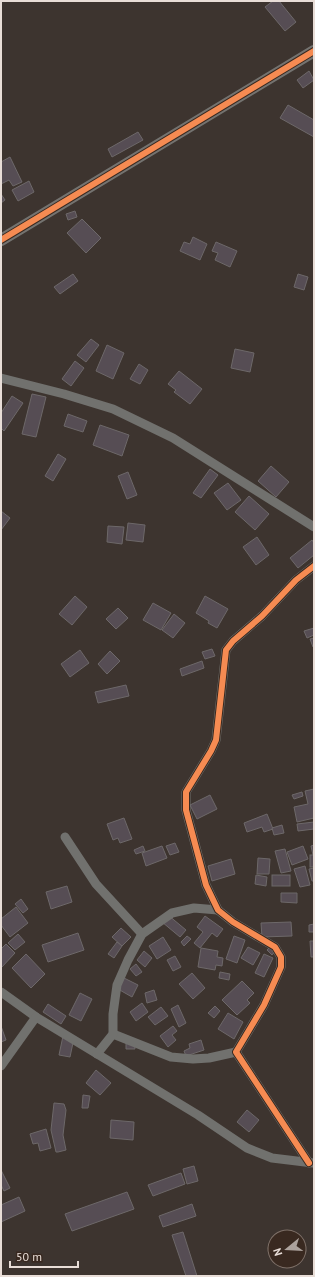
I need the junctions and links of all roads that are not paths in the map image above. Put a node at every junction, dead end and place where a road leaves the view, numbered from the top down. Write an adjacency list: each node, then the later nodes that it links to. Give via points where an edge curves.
1 (314, 51): 2 (street)
2 (1, 240)
3 (1, 378): 4 (street, via 113,409 173,438)
4 (314, 528)
5 (314, 566): 7 (street, via 296,580 226,650 216,740 186,792 186,810 206,885)
6 (65, 837): 8 (street, via 96,884)
7 (218, 910): 8 (street, via 194,908 172,913); 12 (street, via 275,947 281,956 281,967 264,1005)
8 (142, 934): 11 (street, via 117,985)
9 (1, 992): 10 (street)
10 (36, 1017): 13 (street); 14 (street)
11 (113, 1034): 12 (street, via 171,1057 209,1058); 13 (street)
12 (236, 1052): 15 (street)
13 (97, 1054): 15 (street, via 247,1148 272,1158)
14 (1, 1066)
15 (312, 1163)

